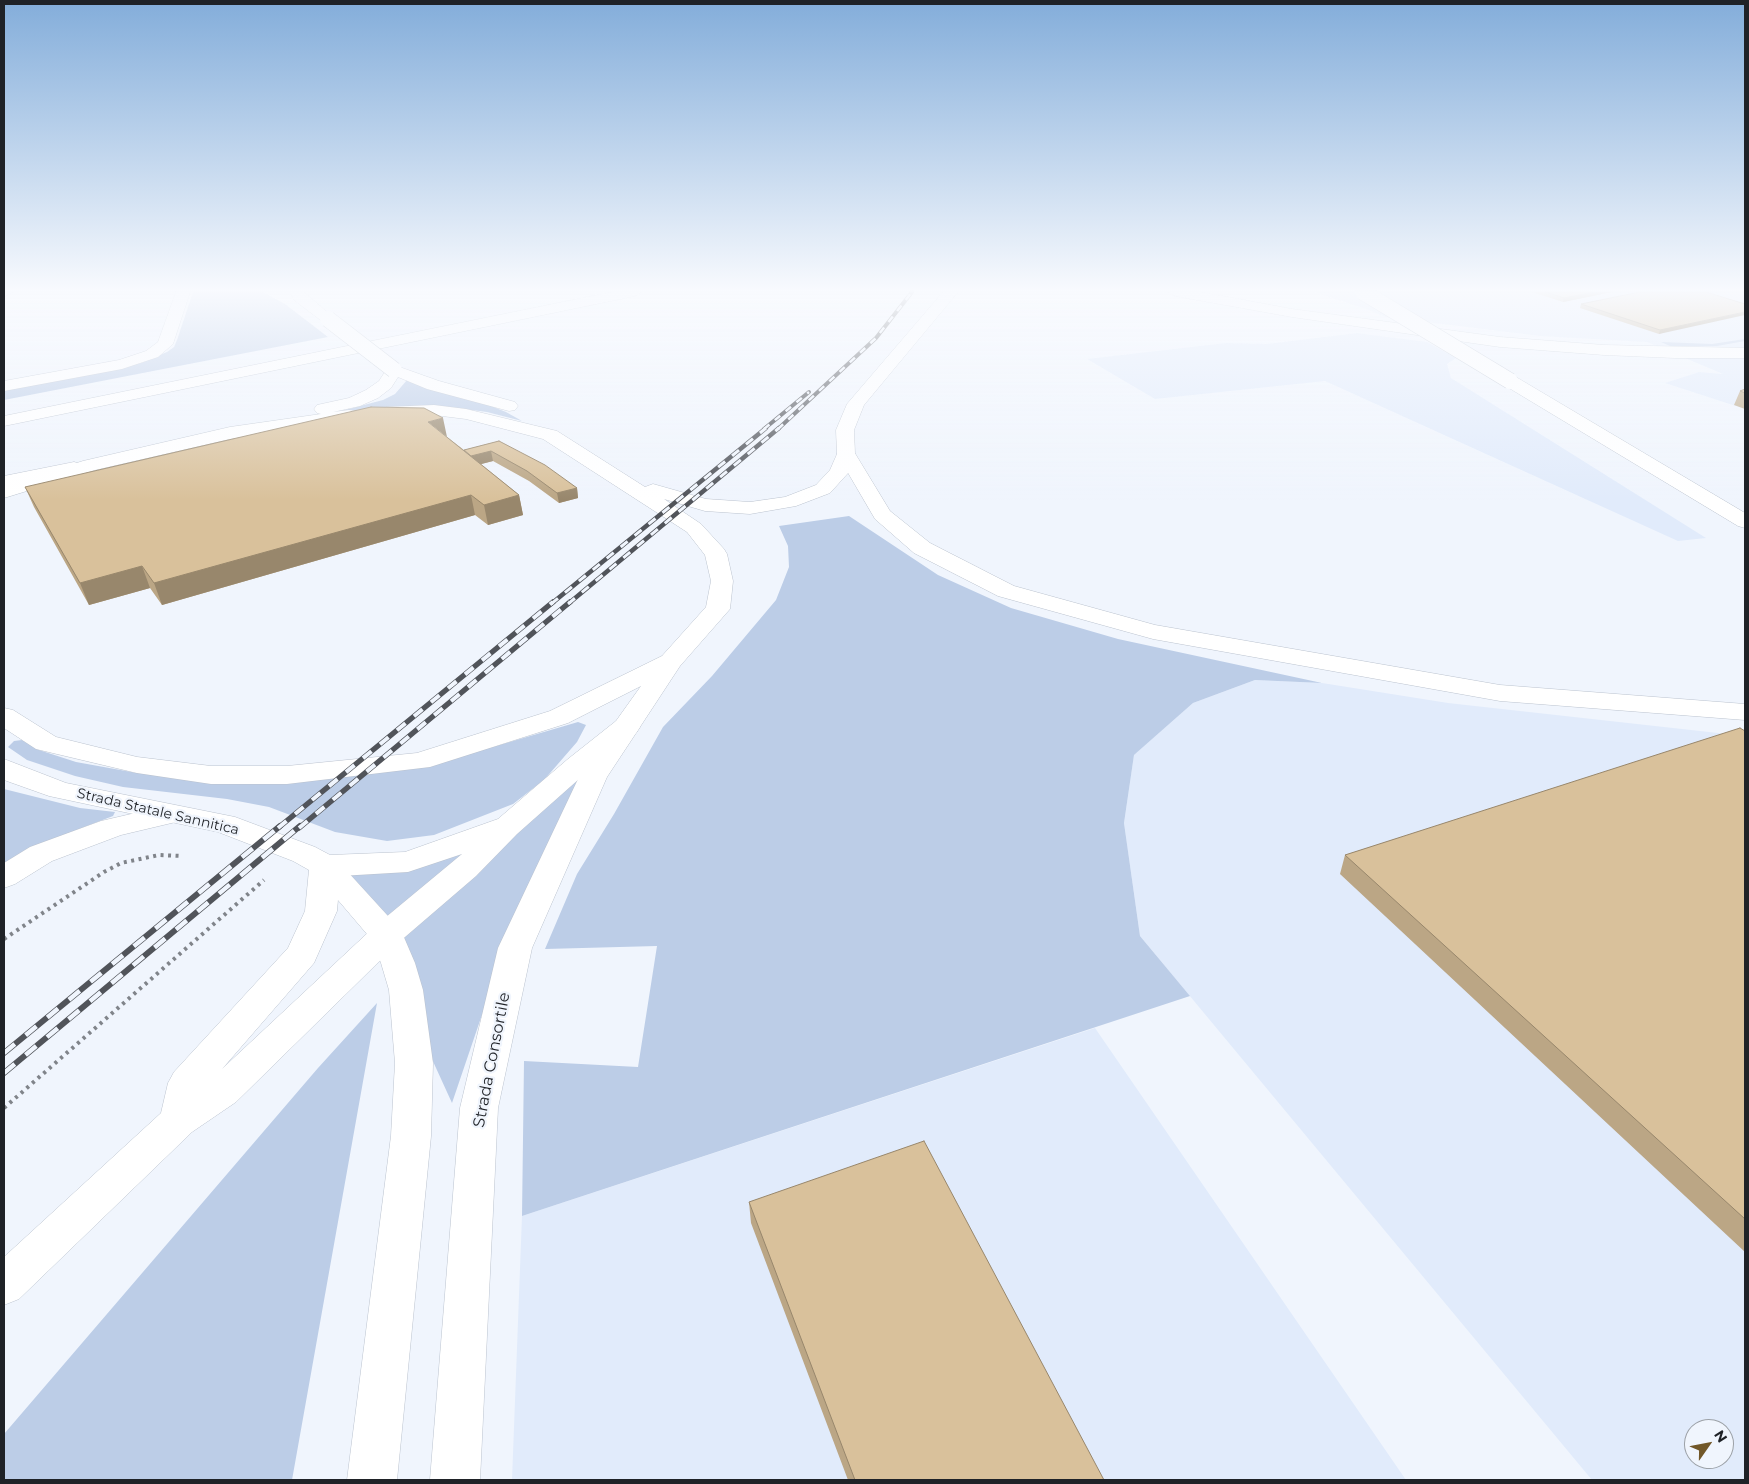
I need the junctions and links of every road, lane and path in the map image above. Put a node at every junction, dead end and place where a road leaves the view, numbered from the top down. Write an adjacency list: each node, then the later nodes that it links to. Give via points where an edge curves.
1 (132, 361): 10 (main road)
2 (234, 361): 11 (main road)
3 (296, 361): 12 (main road)
4 (383, 361): 8 (main road, bridge)
5 (892, 361): 15 (main road, via 856,404 844,430)
6 (1484, 361): 9 (main road, bridge)
7 (1489, 361): 9 (main road)
8 (394, 370): 13 (main road, via 385,384 354,402); 14 (main road, via 433,385 501,403 529,415)
9 (1519, 381): 20 (main road); 21 (main road)
10 (4, 386)
11 (4, 407)
12 (4, 421)
13 (230, 434): 14 (main road, via 338,416 434,410 466,414); 16 (main road)
14 (550, 435): 17 (main road)
15 (846, 454): 17 (main road, via 839,472 823,488 789,502 750,508 705,505 658,492); 23 (main road, via 882,516 922,548 1006,591 1153,632 1500,693)
16 (90, 465): 18 (main road); 19 (main road)
17 (604, 469): 22 (main road, via 694,528 716,554 722,581 718,609)
18 (4, 482)
19 (4, 492)
20 (1745, 507)
21 (1745, 522)
22 (671, 660): 24 (main road, via 559,717 420,761 287,775 211,775 137,765 46,743); 25 (main road, Strada Consortile)
23 (1745, 712)
24 (4, 716)
25 (626, 727): 28 (main road); 39 (main road, Strada Consortile, via 594,777 515,948 479,1108)
26 (4, 767): 27 (main road, Strada Statale Sannitica, via 59,790)
27 (170, 814): 30 (main road, Strada Statale Sannitica, via 224,824 304,854); 31 (main road, via 112,828 41,854)
28 (509, 826): 30 (main road, via 408,862); 33 (main road, via 465,869)
29 (182, 856): 34 (path, via 159,855 121,863)
30 (324, 866): 33 (main road); 36 (main road, via 321,911 302,954 187,1083)
31 (4, 878)
32 (264, 880): 35 (path)
33 (386, 935): 36 (main road, via 223,1091); 38 (main road, via 406,990 414,1063 411,1136)
34 (4, 939)
35 (4, 1108)
36 (178, 1121): 37 (main road)
37 (4, 1285)
38 (372, 1480)
39 (455, 1480)

